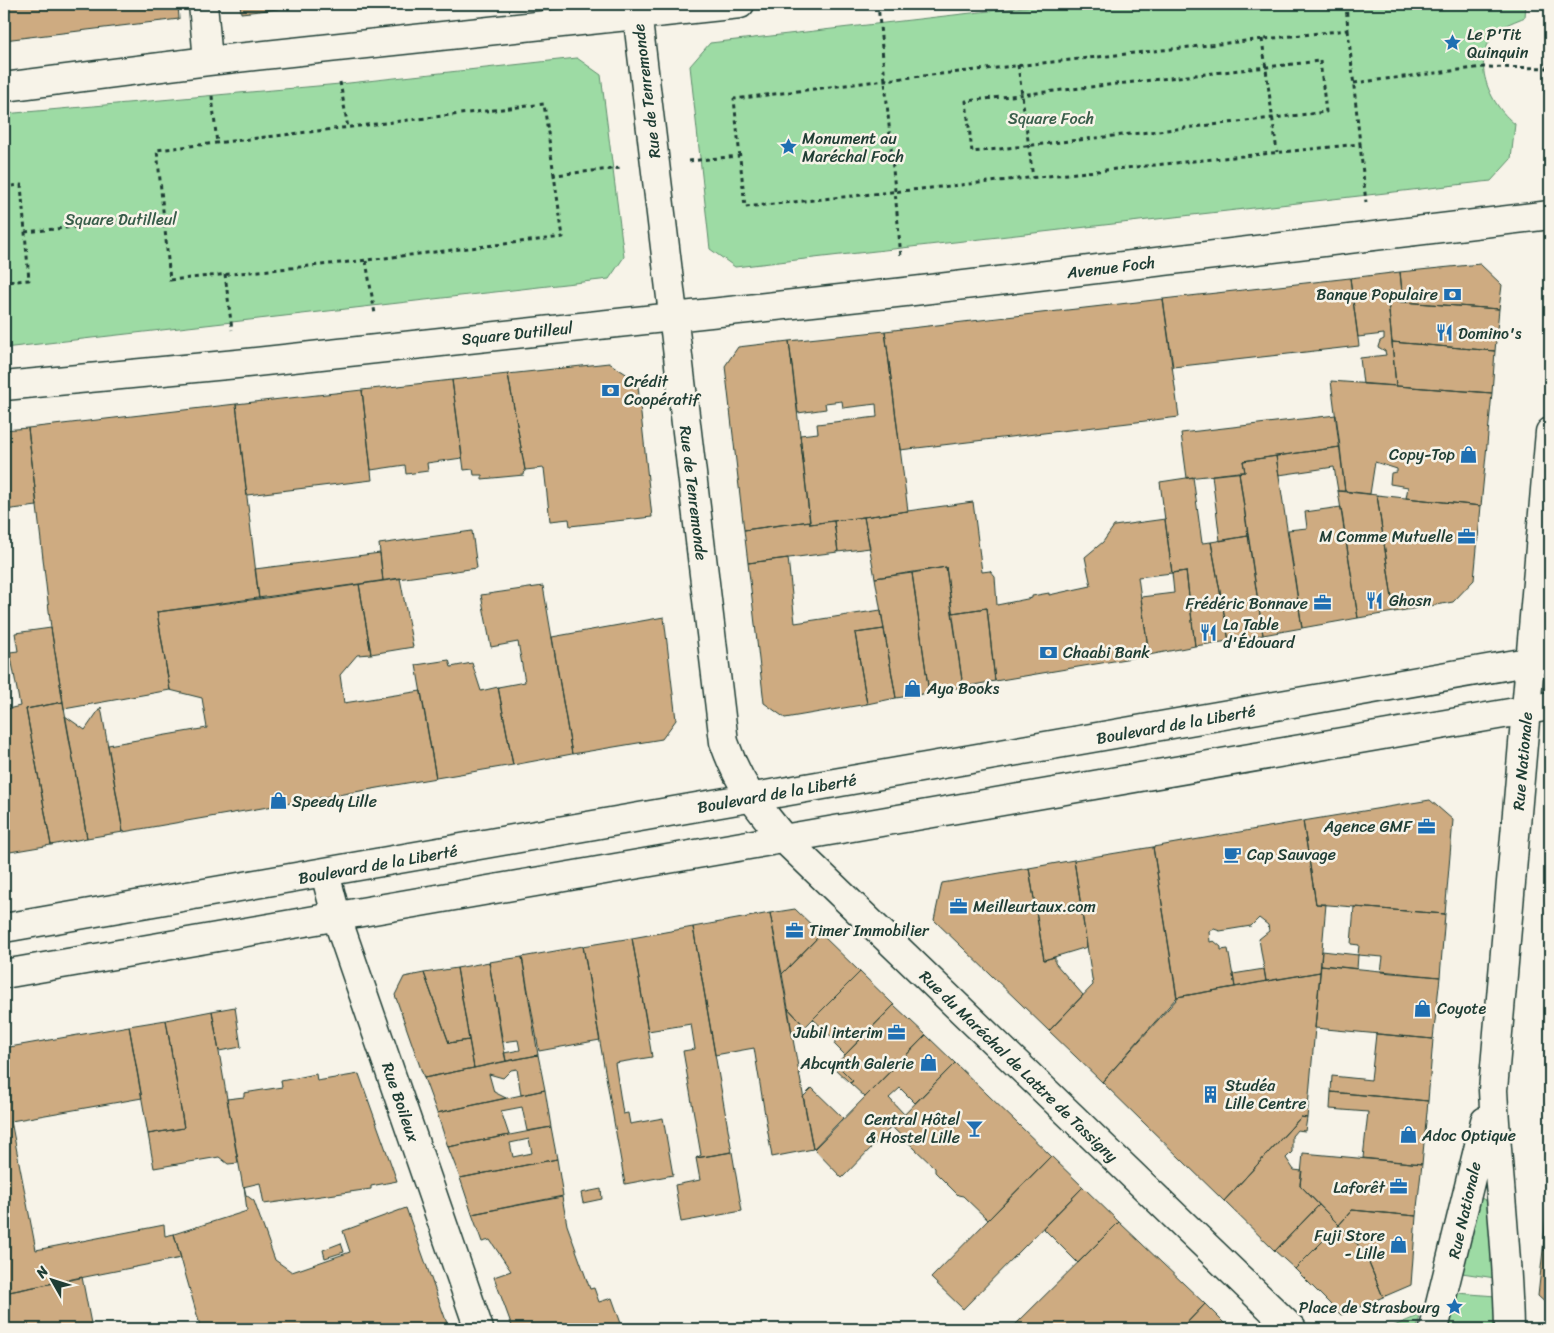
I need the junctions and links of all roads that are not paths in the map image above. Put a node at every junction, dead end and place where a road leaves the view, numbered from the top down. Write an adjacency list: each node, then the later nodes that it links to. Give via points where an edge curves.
1 (202, 4): 4 (street)
2 (740, 4): 3 (street)
3 (637, 9): 4 (street); 7 (street, Rue de Tenremonde)
4 (208, 61): 5 (street)
5 (4, 87)
6 (1550, 215): 7 (street, Avenue Foch)
7 (672, 317): 8 (street, Square Dutilleul); 12 (street, Rue de Tenremonde, via 724,742 735,773)
8 (4, 386)
9 (1550, 432): 10 (street, Rue Nationale)
10 (1540, 660): 11 (street, Rue Nationale); 12 (street, Boulevard de la Liberté)
11 (1538, 708): 13 (street); 18 (street, Rue Nationale)
12 (750, 797): 13 (street, Rue du Maréchal de Lattre de Tassigny); 14 (street, Boulevard de la Liberté)
13 (785, 840): 15 (street); 20 (street, Rue du Maréchal de Lattre de Tassigny)
14 (325, 873): 15 (street, Rue Boileux); 16 (street, Boulevard de la Liberté)
15 (336, 915): 17 (street); 19 (street, Rue Boileux)
16 (4, 928)
17 (4, 974)
18 (1493, 1090): 21 (street, Rue Nationale); 22 (street, Rue Nationale)
19 (479, 1329)
20 (1292, 1329)
21 (1434, 1329)
22 (1509, 1329)

